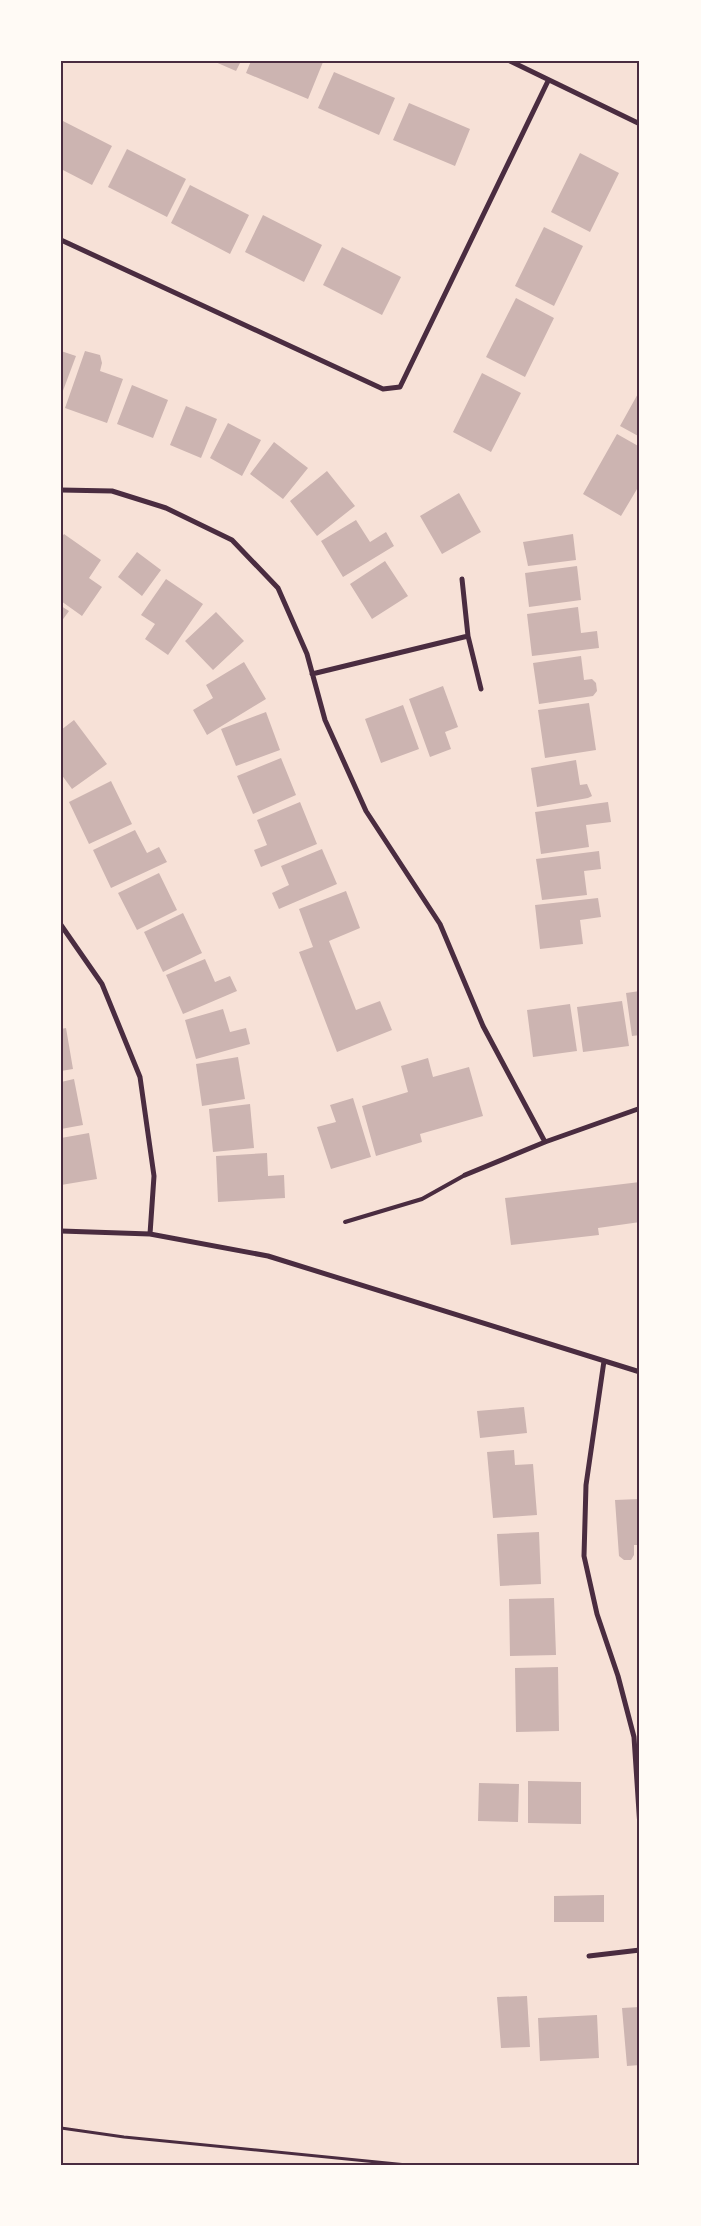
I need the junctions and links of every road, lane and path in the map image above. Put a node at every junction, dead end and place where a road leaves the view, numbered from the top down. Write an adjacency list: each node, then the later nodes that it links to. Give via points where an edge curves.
1 (510, 61): 2 (street)
2 (548, 81): 3 (street); 4 (street, via 400,387 383,389)
3 (640, 124)
4 (61, 240)
5 (61, 490): 8 (street, via 112,491 166,508 232,540 278,588 307,654)
6 (462, 579): 7 (street)
7 (468, 636): 8 (street); 9 (street)
8 (312, 674): 12 (street, via 325,720 366,811 440,924 483,1026)
9 (481, 690)
10 (61, 925): 16 (street, via 102,984 140,1077 154,1176)
11 (638, 1109): 12 (street)
12 (545, 1142): 13 (street)
13 (465, 1175): 14 (lane, via 422,1199)
14 (346, 1222)
15 (61, 1231): 16 (street)
16 (150, 1234): 17 (street, via 268,1256)
17 (604, 1361): 18 (street); 19 (street, via 586,1485 584,1556 597,1614 634,1737)
18 (640, 1372)
19 (640, 1827)
20 (640, 1950): 21 (street)
21 (589, 1956)
22 (61, 2128): 23 (path)
23 (406, 2165)

